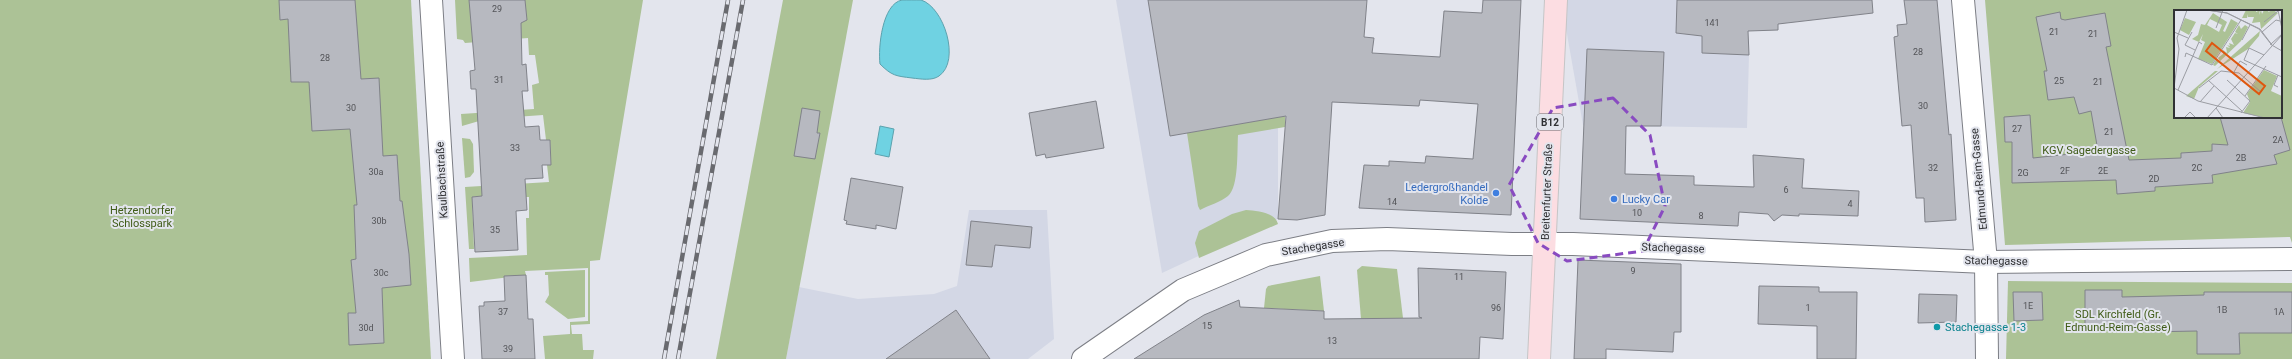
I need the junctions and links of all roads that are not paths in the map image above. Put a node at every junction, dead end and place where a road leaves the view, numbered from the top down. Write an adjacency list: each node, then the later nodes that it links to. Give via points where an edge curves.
1 (431, 0): 7 (street, Kaulbachstraße)
2 (1556, 0): 4 (main road, Breitenfurter Straße / B12)
3 (1963, 0): 6 (street, Edmund-Reim-Gasse)
4 (1545, 244): 6 (street, Stachegasse); 8 (street, Stachegasse, via 1332,241 1266,255 1183,290); 9 (main road, Breitenfurter Straße / B12)
5 (2292, 259): 6 (street, Stachegasse)
6 (1986, 262): 10 (street, Edmund-Reim-Gasse)
7 (453, 359)
8 (1083, 359)
9 (1539, 359)
10 (1987, 359)

